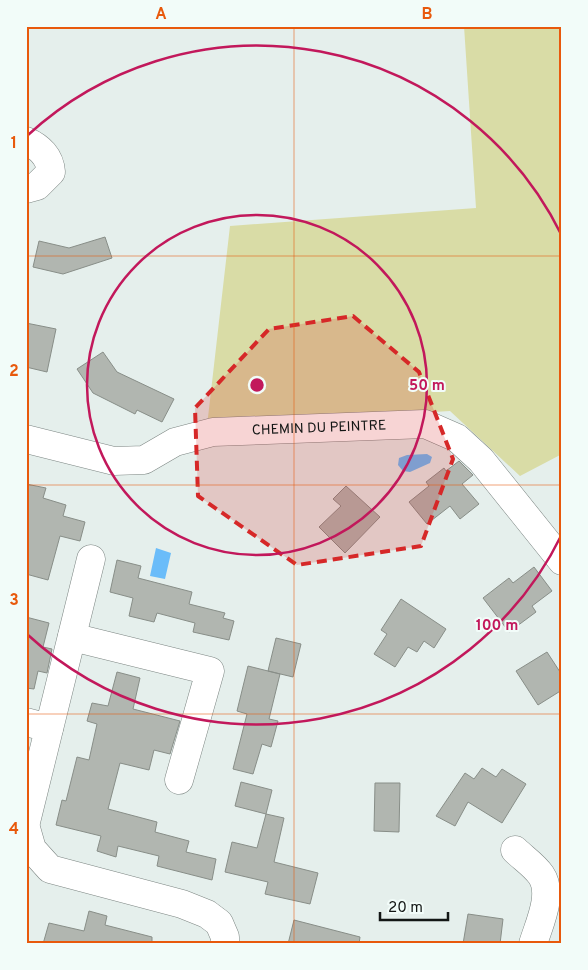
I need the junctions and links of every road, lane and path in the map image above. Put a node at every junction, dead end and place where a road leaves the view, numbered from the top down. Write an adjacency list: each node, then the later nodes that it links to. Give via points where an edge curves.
1 (26, 141): 2 (street, via 45,154 51,172 37,186)
2 (26, 189)
3 (26, 439): 5 (street, CHEMIN DU PEINTRE, via 114,461 144,460 175,442 213,432 424,424 457,438 475,455)
4 (92, 559): 6 (street)
5 (562, 561)
6 (72, 637): 7 (street); 8 (street, via 210,671)
7 (37, 725): 9 (street)
8 (179, 780)
9 (26, 822)
10 (28, 846): 12 (street, via 50,870 182,904 207,914 219,923)
11 (515, 850): 13 (street, via 540,874 546,886)
12 (225, 944)
13 (533, 944)

